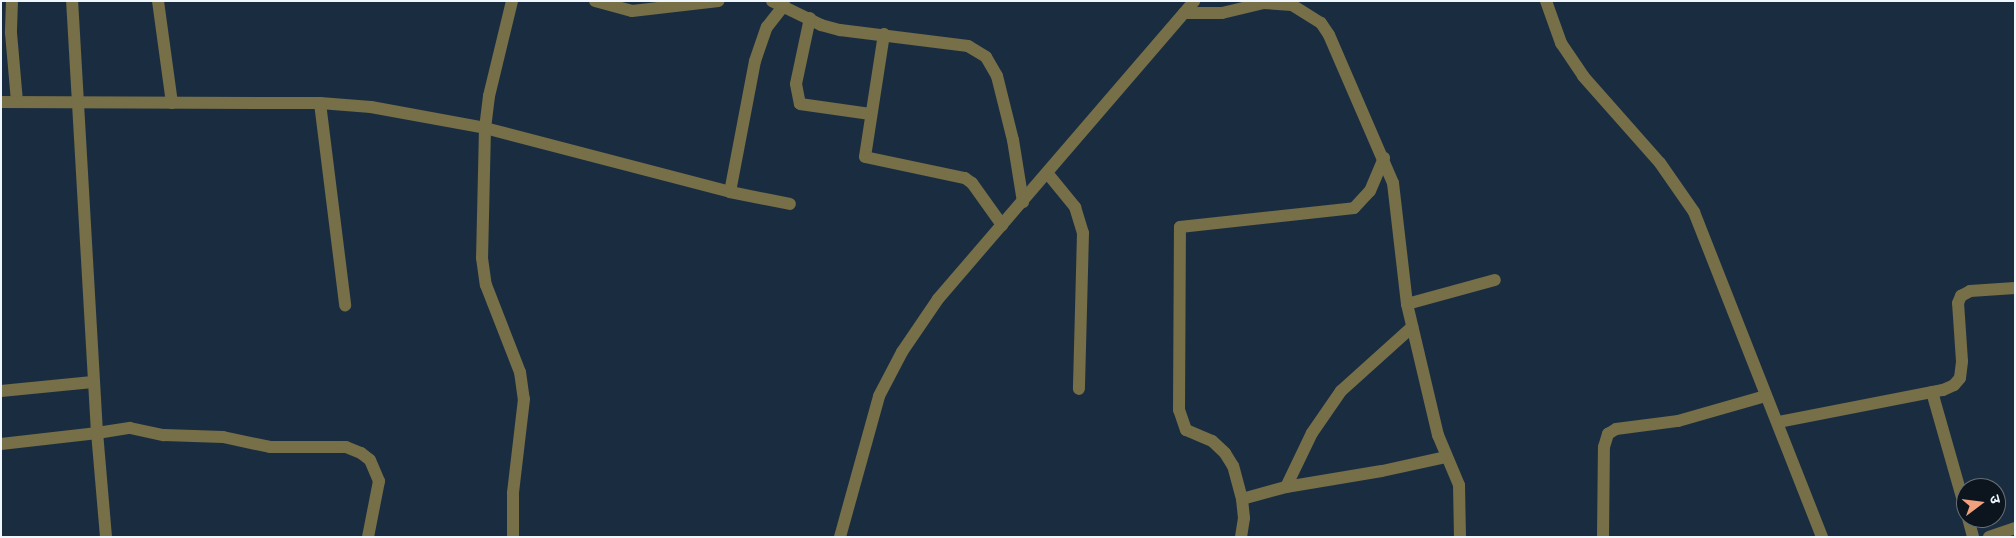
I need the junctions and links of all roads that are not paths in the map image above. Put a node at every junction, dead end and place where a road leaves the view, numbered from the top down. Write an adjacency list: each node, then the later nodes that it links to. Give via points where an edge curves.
1 (72, 1): 15 (street)
2 (158, 1): 16 (street)
3 (512, 1): 19 (street, via 489,96)
4 (596, 1): 5 (street, via 632,11)
5 (718, 1)
6 (1194, 1): 10 (street)
7 (1546, 1): 35 (street, via 1561,43 1583,76 1660,163 1694,212)
8 (778, 3): 11 (street); 22 (street, via 755,61)
9 (8, 10): 14 (street)
10 (1184, 13): 20 (street, via 1222,13 1264,3 1292,5 1307,12 1329,35); 21 (street)
11 (810, 18): 12 (street, via 840,30); 18 (street, via 796,84 800,104)
12 (884, 34): 18 (street); 23 (street, via 968,46 986,57 999,85)
13 (1, 102): 14 (street)
14 (17, 102): 15 (street)
15 (78, 103): 16 (street); 31 (street)
16 (172, 103): 17 (street)
17 (320, 103): 19 (street, via 371,107); 29 (street)
18 (870, 114): 25 (street, via 865,157 965,178)
19 (485, 128): 22 (street); 47 (street, via 482,258 486,285 520,372 524,399 513,493)
20 (1384, 158): 28 (street, via 1397,201); 42 (street, via 1370,191 1354,208 1180,227 1179,410 1182,424 1186,430 1212,442 1225,453)
21 (1048, 174): 23 (street); 32 (street, via 1075,207 1084,233)
22 (730, 192): 24 (street)
23 (1023, 202): 25 (street)
24 (790, 204)
25 (1002, 226): 48 (street, via 938,299 878,396)
26 (1495, 280): 28 (street)
27 (2015, 288): 34 (street, via 1970,292 1961,296 1958,303 1960,378 1954,385)
28 (1408, 304): 30 (street)
29 (345, 305)
30 (1412, 327): 39 (street); 41 (street, via 1341,391 1312,433)
31 (93, 382): 33 (street); 37 (street)
32 (1079, 389)
33 (1, 391)
34 (1932, 392): 36 (street); 40 (street)
35 (1766, 396): 36 (street); 50 (street, via 1678,421 1616,429 1608,434 1604,447)
36 (1778, 422): 51 (street, via 1796,477)
37 (97, 433): 38 (street); 45 (street); 46 (street, via 140,428 164,435 223,437 270,447 346,447 370,460 379,481)
38 (1, 444)
39 (1446, 457): 41 (street); 44 (street, via 1459,486)
40 (1957, 478)
41 (1286, 487): 42 (street)
42 (1242, 499): 49 (street, via 1244,518)
43 (2015, 528): 52 (street)
44 (1460, 536)
45 (106, 537)
46 (368, 537)
47 (513, 537)
48 (840, 537)
49 (1240, 537)
50 (1603, 537)
51 (1822, 537)
52 (1989, 537)

